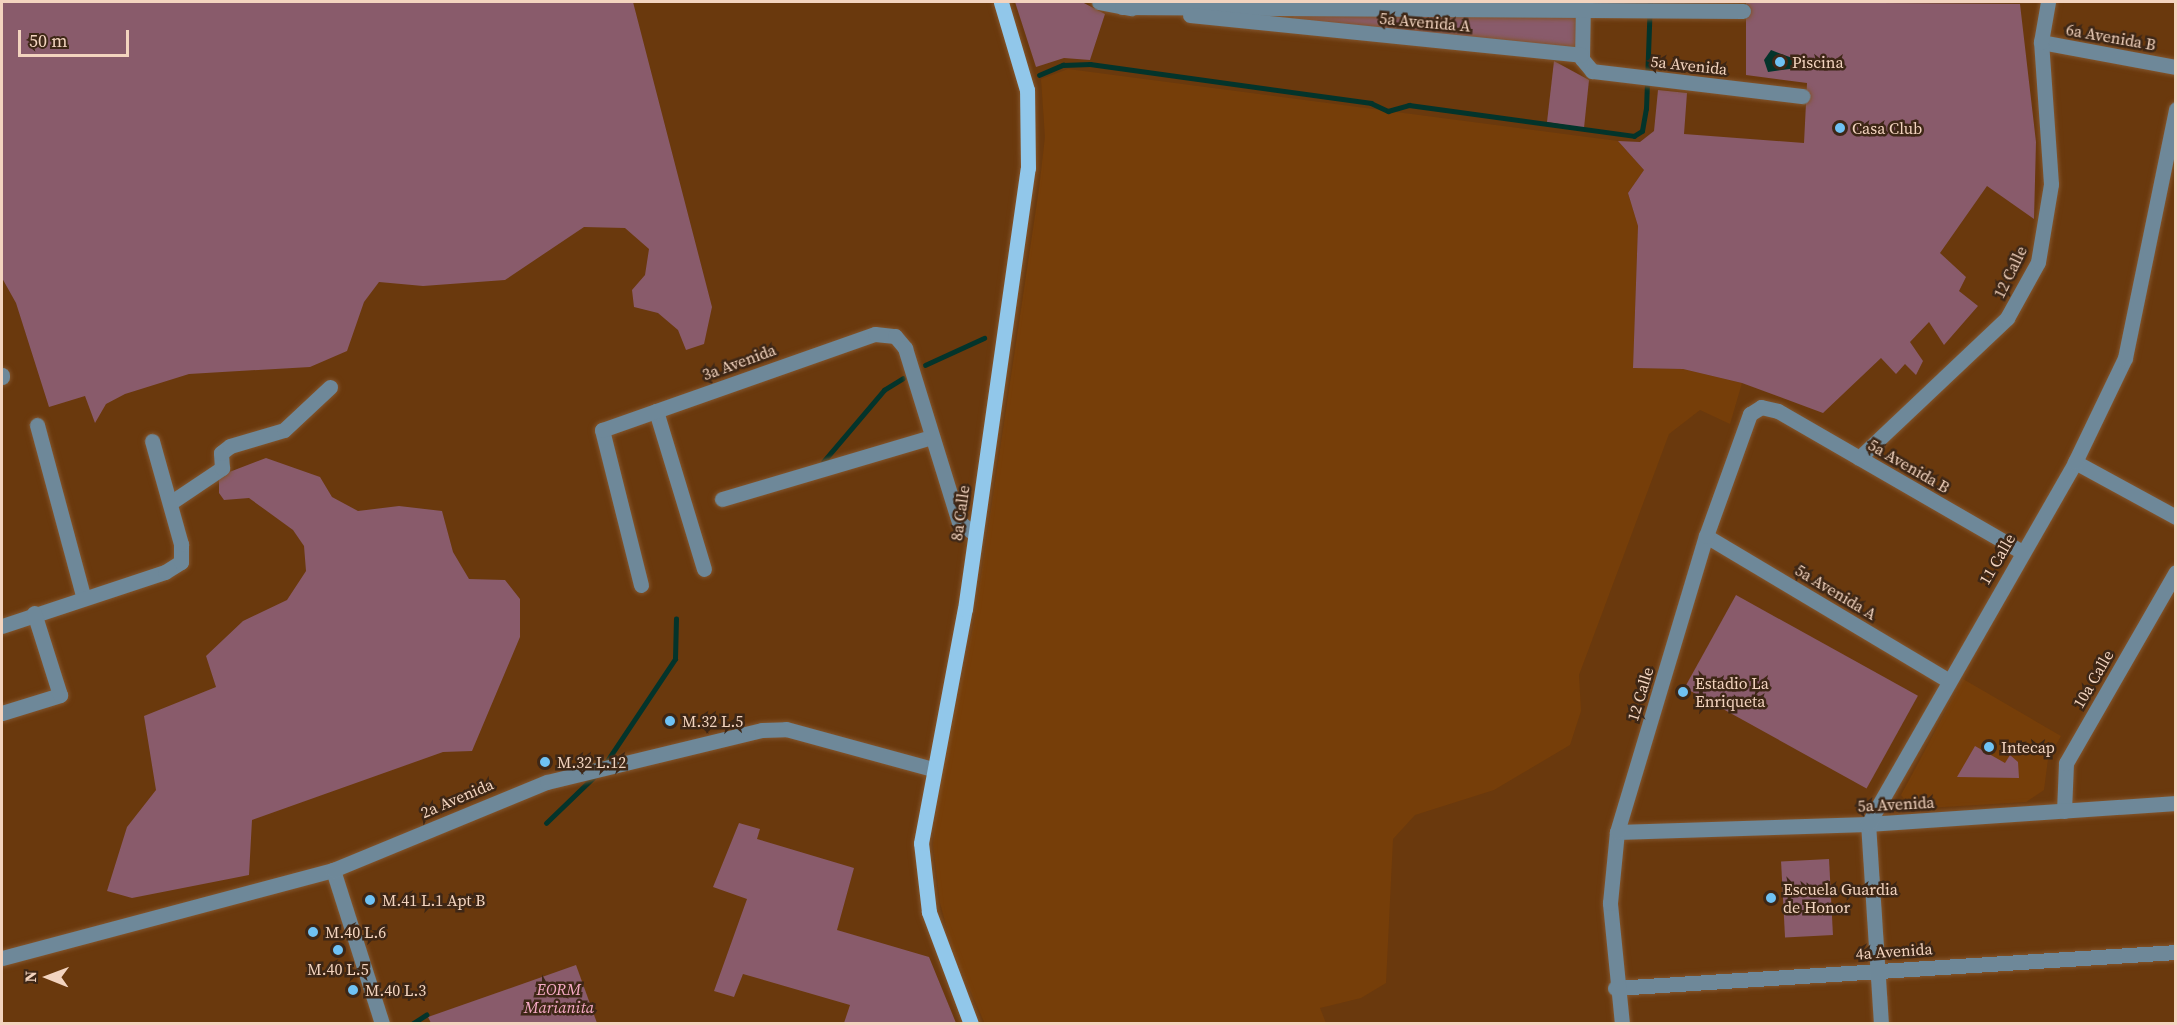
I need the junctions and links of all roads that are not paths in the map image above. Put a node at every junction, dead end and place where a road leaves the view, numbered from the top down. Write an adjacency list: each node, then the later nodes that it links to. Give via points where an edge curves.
1 (1001, 2): 25 (main road, 8a Calle, via 1027,90 1030,149)
2 (1099, 2): 6 (street)
3 (2048, 2): 9 (street, 12 Calle)
4 (1294, 4): 5 (street); 6 (street); 8 (street)
5 (1582, 5): 7 (street); 10 (street)
6 (1122, 7): 8 (street, 5a Avenida A)
7 (1743, 11)
8 (1293, 28): 10 (street, 5a Avenida A)
9 (2041, 42): 11 (street, 6a Avenida B); 20 (street, 12 Calle, via 2051,184 2038,262 2007,318)
10 (1581, 55): 12 (street, 5a Avenida, via 1592,71)
11 (2175, 67)
12 (1803, 96)
13 (2175, 108): 21 (street, 11 Calle, via 2125,358)
14 (330, 387): 23 (street, via 284,430 230,446 221,453 222,468)
15 (656, 411): 18 (street, 3a Avenida, via 861,338 890,334 908,355); 28 (street); 30 (street, 3a Avenida, via 602,430)
16 (1778, 411): 20 (street, 5a Avenida B); 26 (street, 12 Calle, via 1761,407 1750,414)
17 (37, 425): 31 (street)
18 (931, 437): 22 (street); 25 (street, via 959,522)
19 (152, 441): 23 (street)
20 (1859, 458): 27 (street, 5a Avenida B)
21 (2075, 462): 24 (street); 27 (street, 11 Calle)
22 (722, 499)
23 (170, 503): 31 (street, via 181,562 165,572)
24 (2175, 518)
25 (975, 534): 36 (main road, 8a Calle)
26 (1706, 536): 34 (street, 5a Avenida A); 40 (street, 12 Calle)
27 (2022, 552): 34 (street, 11 Calle)
28 (704, 569)
29 (2175, 572): 38 (street, 10a Calle, via 2066,763)
30 (641, 585)
31 (83, 596): 32 (street)
32 (34, 613): 33 (street); 35 (street, via 60,695)
33 (2, 626)
34 (1948, 680): 39 (street, 11 Calle)
35 (2, 713)
36 (932, 769): 41 (street, 2a Avenida, via 781,728 599,768 498,800); 47 (main road, 8a Calle, via 921,843 924,888)
37 (2175, 803): 38 (street, 5a Avenida)
38 (2064, 811): 39 (street, 5a Avenida)
39 (1868, 824): 40 (street, 5a Avenida); 44 (street)
40 (1617, 832): 45 (street, 12 Calle, via 1610,903)
41 (333, 870): 43 (street, 2a Avenida); 46 (street)
42 (2175, 952): 44 (street, 4a Avenida)
43 (2, 958)
44 (1879, 970): 45 (street, 4a Avenida); 49 (street)
45 (1615, 988): 48 (street, 12 Calle)
46 (382, 1023)
47 (971, 1023)
48 (1622, 1023)
49 (1881, 1023)

